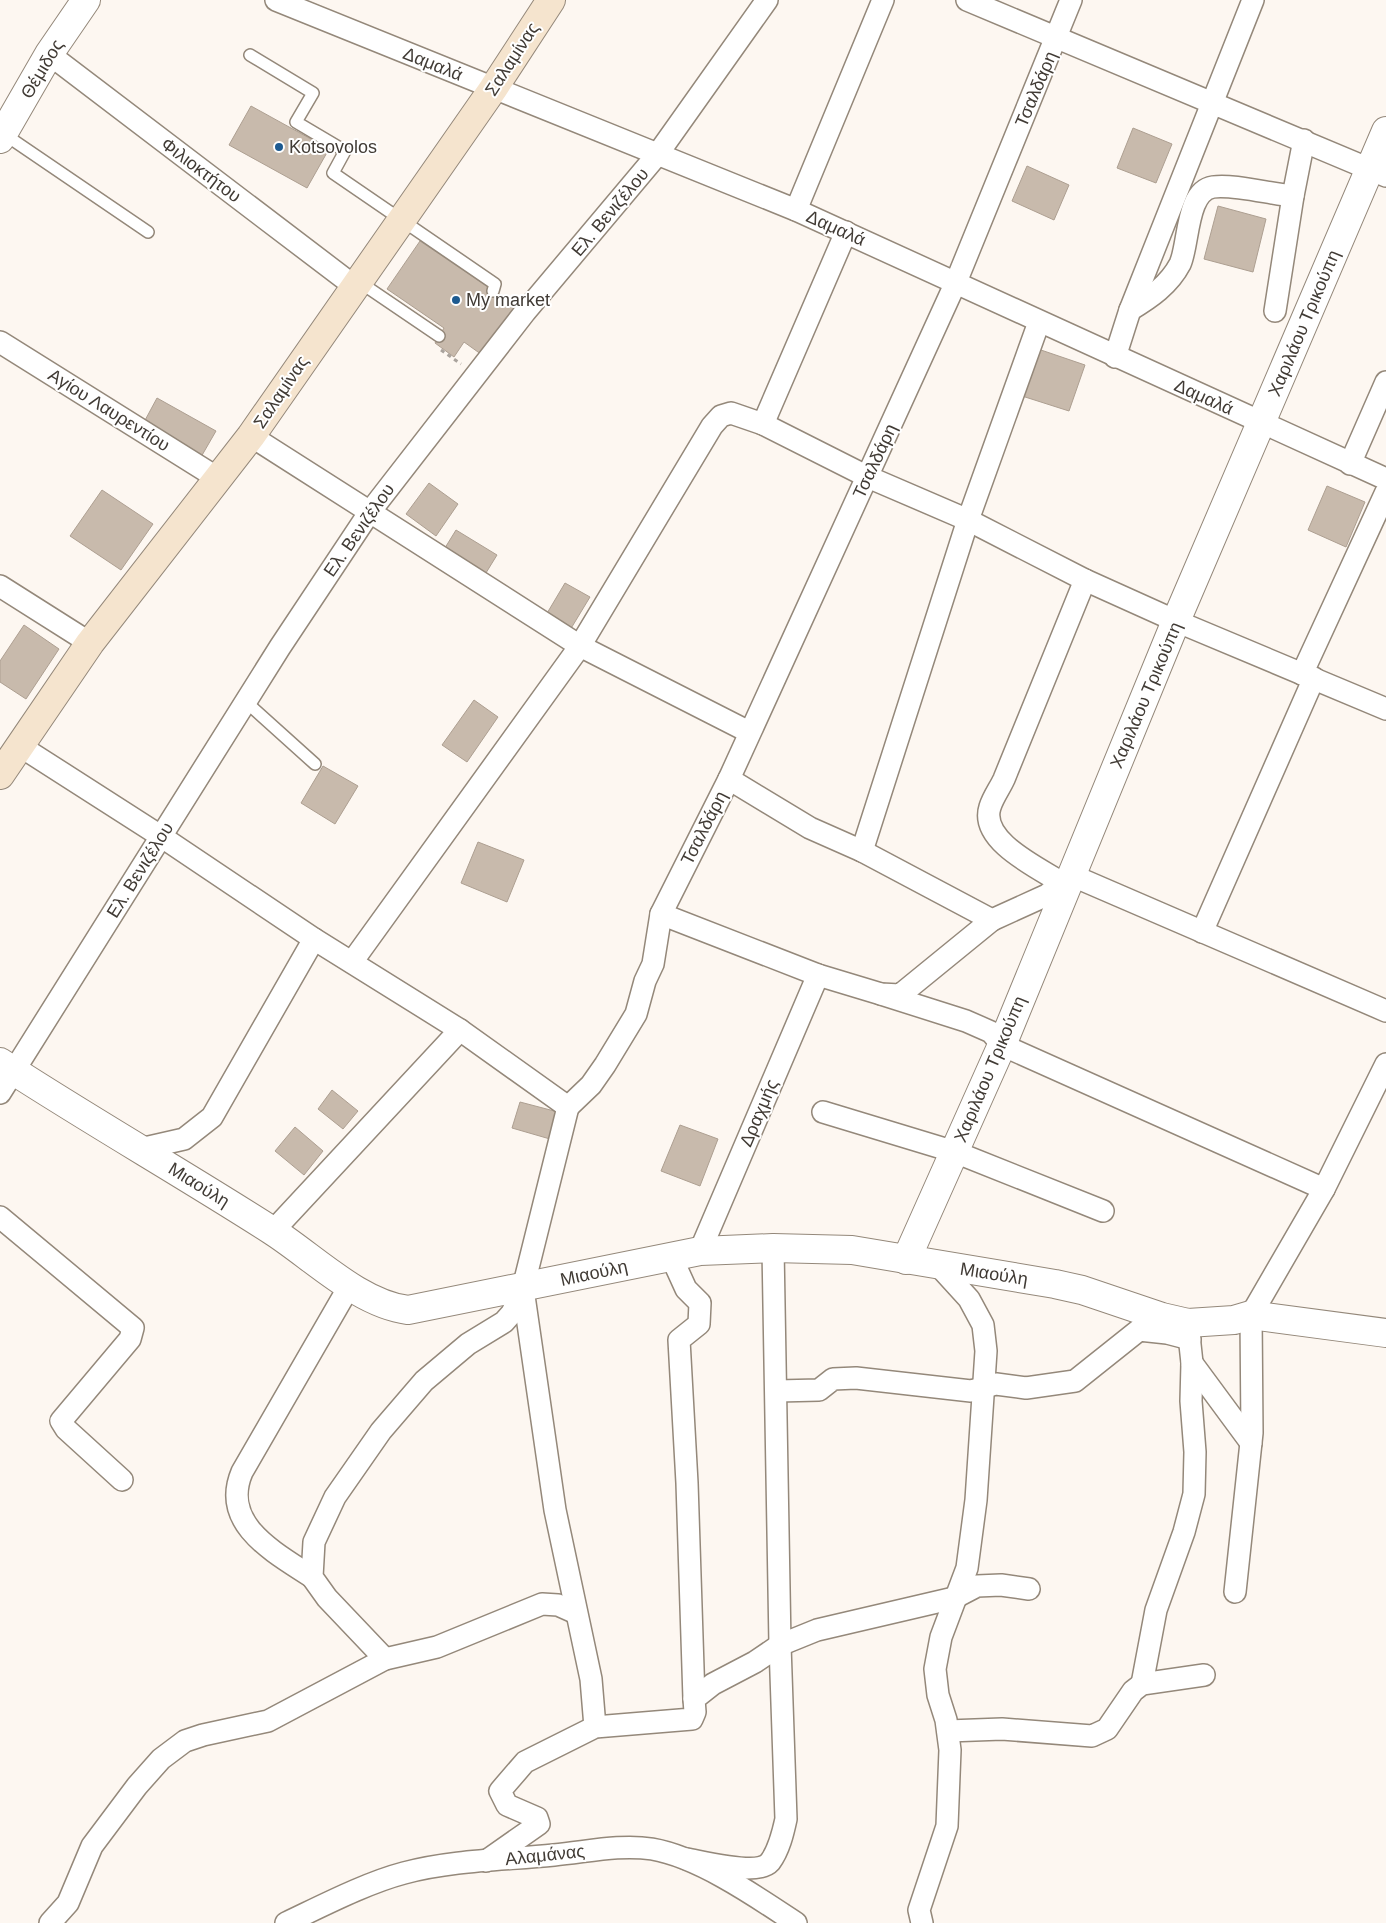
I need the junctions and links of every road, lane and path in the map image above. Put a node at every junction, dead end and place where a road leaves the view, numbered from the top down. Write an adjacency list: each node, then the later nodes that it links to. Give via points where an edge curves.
1 (86, 0): 10 (street, Θέμιδος)
2 (276, 0): 12 (street, Δαμαλά)
3 (551, 0): 12 (main road, Σαλαμίνας)
4 (767, 0): 17 (street, Ελ. Βενιζέλου)
5 (883, 0): 20 (street)
6 (967, 0): 9 (street)
7 (1071, 0): 9 (street, Τσαλδάρη)
8 (1253, 0): 13 (street)
9 (1057, 38): 13 (street); 24 (street, Τσαλδάρη)
10 (49, 54): 15 (street, Θέμιδος); 25 (street, Φιλιοκτήτου)
11 (250, 55): 21 (lane, via 312,93 296,122 345,152 333,173)
12 (493, 89): 17 (street, Δαμαλά); 21 (main road, Σαλαμίνας)
13 (1213, 101): 16 (street); 27 (street)
14 (1386, 131): 18 (street, Χαριλάου Τρικούπη)
15 (2, 136): 22 (lane)
16 (1304, 140): 18 (street); 19 (street)
17 (657, 155): 20 (street, Δαμαλά); 42 (street, Ελ. Βενιζέλου, via 525,312)
18 (1378, 172): 34 (street, Χαριλάου Τρικούπη)
19 (1292, 196): 27 (street, via 1211,187 1199,197 1191,213 1186,249 1170,279 1150,299); 28 (street)
20 (796, 210): 23 (street, Δαμαλά)
21 (401, 220): 25 (main road, Σαλαμίνας); 26 (lane, via 495,284)
22 (148, 232)
23 (846, 232): 24 (street, Δαμαλά); 35 (street)
24 (956, 282): 29 (street, Δαμαλά); 38 (street, Τσαλδάρη)
25 (356, 284): 30 (lane); 36 (main road, Σαλαμίνας)
26 (493, 291)
27 (1130, 310): 32 (street)
28 (1275, 311)
29 (1039, 322): 32 (street, Δαμαλά); 43 (street)
30 (439, 336)
31 (0, 342): 39 (street, Αγίου Λαυρεντίου)
32 (1115, 357): 34 (street, Δαμαλά)
33 (1386, 382): 37 (street)
34 (1262, 423): 37 (street, Δαμαλά); 46 (street, Χαριλάου Τρικούπη)
35 (763, 424): 38 (street); 48 (street, via 731,412 721,416 712,426)
36 (251, 436): 39 (main road, Σαλαμίνας); 42 (street)
37 (1350, 464): 40 (street, Δαμαλά)
38 (868, 477): 43 (street); 52 (street, Τσαλδάρη)
39 (218, 479): 47 (main road, Σαλαμίνας)
40 (1386, 479)
41 (1386, 492): 49 (street)
42 (369, 513): 48 (street); 50 (street, Ελ. Βενιζέλου)
43 (968, 520): 44 (street); 58 (street)
44 (1086, 580): 46 (street); 59 (street, via 989,808 990,828 1000,841)
45 (0, 586): 47 (street)
46 (1176, 621): 49 (street); 59 (street, Χαριλάου Τρικούπη)
47 (90, 643): 53 (main road, Σαλαμίνας)
48 (580, 646): 52 (street); 64 (street)
49 (1308, 676): 51 (street); 62 (street)
50 (245, 701): 54 (lane); 57 (street, Ελ. Βενιζέλου)
51 (1386, 709)
52 (748, 732): 56 (street, Τσαλδάρη)
53 (20, 746): 55 (main road, Σαλαμίνας); 57 (street)
54 (315, 764)
55 (0, 775)
56 (729, 779): 58 (street, via 810,828); 60 (street, Τσαλδάρη)
57 (162, 836): 63 (street); 71 (street, Ελ. Βενιζέλου)
58 (862, 851): 61 (street)
59 (1067, 879): 61 (street, via 1047,895); 62 (street); 69 (street, Χαριλάου Τρικούπη)
60 (660, 914): 65 (street); 72 (street, Τσαλδάρη, via 653,964 636,1014 600,1072)
61 (992, 920): 66 (street, via 900,995)
62 (1202, 932): 67 (street)
63 (314, 939): 64 (street); 74 (street, via 212,1117 184,1138)
64 (352, 962): 68 (street)
65 (818, 975): 66 (street); 81 (street, Δραχμής)
66 (881, 994): 69 (street, via 991,1032)
67 (1386, 1011)
68 (460, 1030): 72 (street); 79 (street)
69 (1002, 1045): 75 (street, Χαριλάου Τρικούπη); 76 (street)
70 (1386, 1064): 76 (street)
71 (4, 1075): 74 (street, Μιαούλη)
72 (568, 1106): 86 (street)
73 (823, 1112): 75 (street)
74 (140, 1149): 79 (street, Μιαούλη)
75 (955, 1152): 77 (street); 83 (street, Χαριλάου Τρικούπη)
76 (1324, 1189): 87 (street)
77 (1103, 1211)
78 (0, 1216): 94 (street, via 133,1328 130,1338 61,1421)
79 (273, 1231): 85 (street, Μιαούλη)
80 (773, 1248): 81 (street, Μιαούλη); 83 (street, Μιαούλη, via 852,1250); 92 (street)
81 (700, 1251): 82 (street, Μιαούλη)
82 (671, 1256): 86 (street, Μιαούλη); 104 (street, via 686,1289 700,1304 699,1324 679,1340)
83 (906, 1260): 84 (street, Μιαούλη)
84 (938, 1265): 88 (street, Μιαούλη, via 1082,1290 1162,1317); 91 (street, via 968,1299 983,1325 986,1351)
85 (350, 1285): 86 (street, Μιαούλη, via 392,1308 408,1310); 95 (street, via 236,1487 236,1504 251,1532)
86 (523, 1288): 95 (street, via 512,1313 504,1322 468,1344 424,1381 382,1431 335,1497 314,1542); 99 (street, via 555,1510)
87 (1250, 1315): 88 (street, Μιαούλη); 89 (street); 93 (street)
88 (1189, 1331): 90 (street); 91 (street, via 1139,1330 1074,1381 1026,1388 996,1384)
89 (1386, 1333)
90 (1192, 1363): 93 (street); 103 (street, via 1194,1494 1156,1610)
91 (983, 1388): 92 (street, via 971,1391 856,1378 833,1379 819,1390); 98 (street, via 976,1500 967,1568)
92 (777, 1391): 100 (street)
93 (1251, 1443): 97 (street)
94 (122, 1480)
95 (312, 1577): 101 (street, via 327,1598)
96 (1029, 1589): 98 (street, via 977,1586)
97 (1235, 1592)
98 (954, 1598): 100 (street, via 817,1630); 106 (street, via 935,1669)
99 (576, 1613): 101 (street, via 558,1605 542,1604 437,1647); 105 (street, via 591,1679)
100 (780, 1645): 104 (street, via 712,1684); 107 (street, via 787,1805 780,1842 769,1863 760,1868)
101 (385, 1659): 109 (street, via 268,1721 185,1741 161,1759 92,1846 68,1903)
102 (1204, 1675): 103 (street)
103 (1142, 1684): 106 (street, via 1133,1691 1107,1729 1092,1736 1002,1730)
104 (694, 1699): 105 (street, via 692,1719)
105 (595, 1727): 108 (street, via 525,1762 506,1782 500,1791 507,1805 536,1818 539,1824)
106 (948, 1731): 112 (street, via 950,1787 947,1826 920,1910)
107 (687, 1860): 108 (street, Αλαμάνας, via 653,1849 621,1847); 111 (street, Αλαμάνας, via 754,1895)
108 (486, 1861): 110 (street, Αλαμάνας, via 453,1863 402,1873)
109 (50, 1923)
110 (286, 1923)
111 (796, 1923)
112 (922, 1923)

